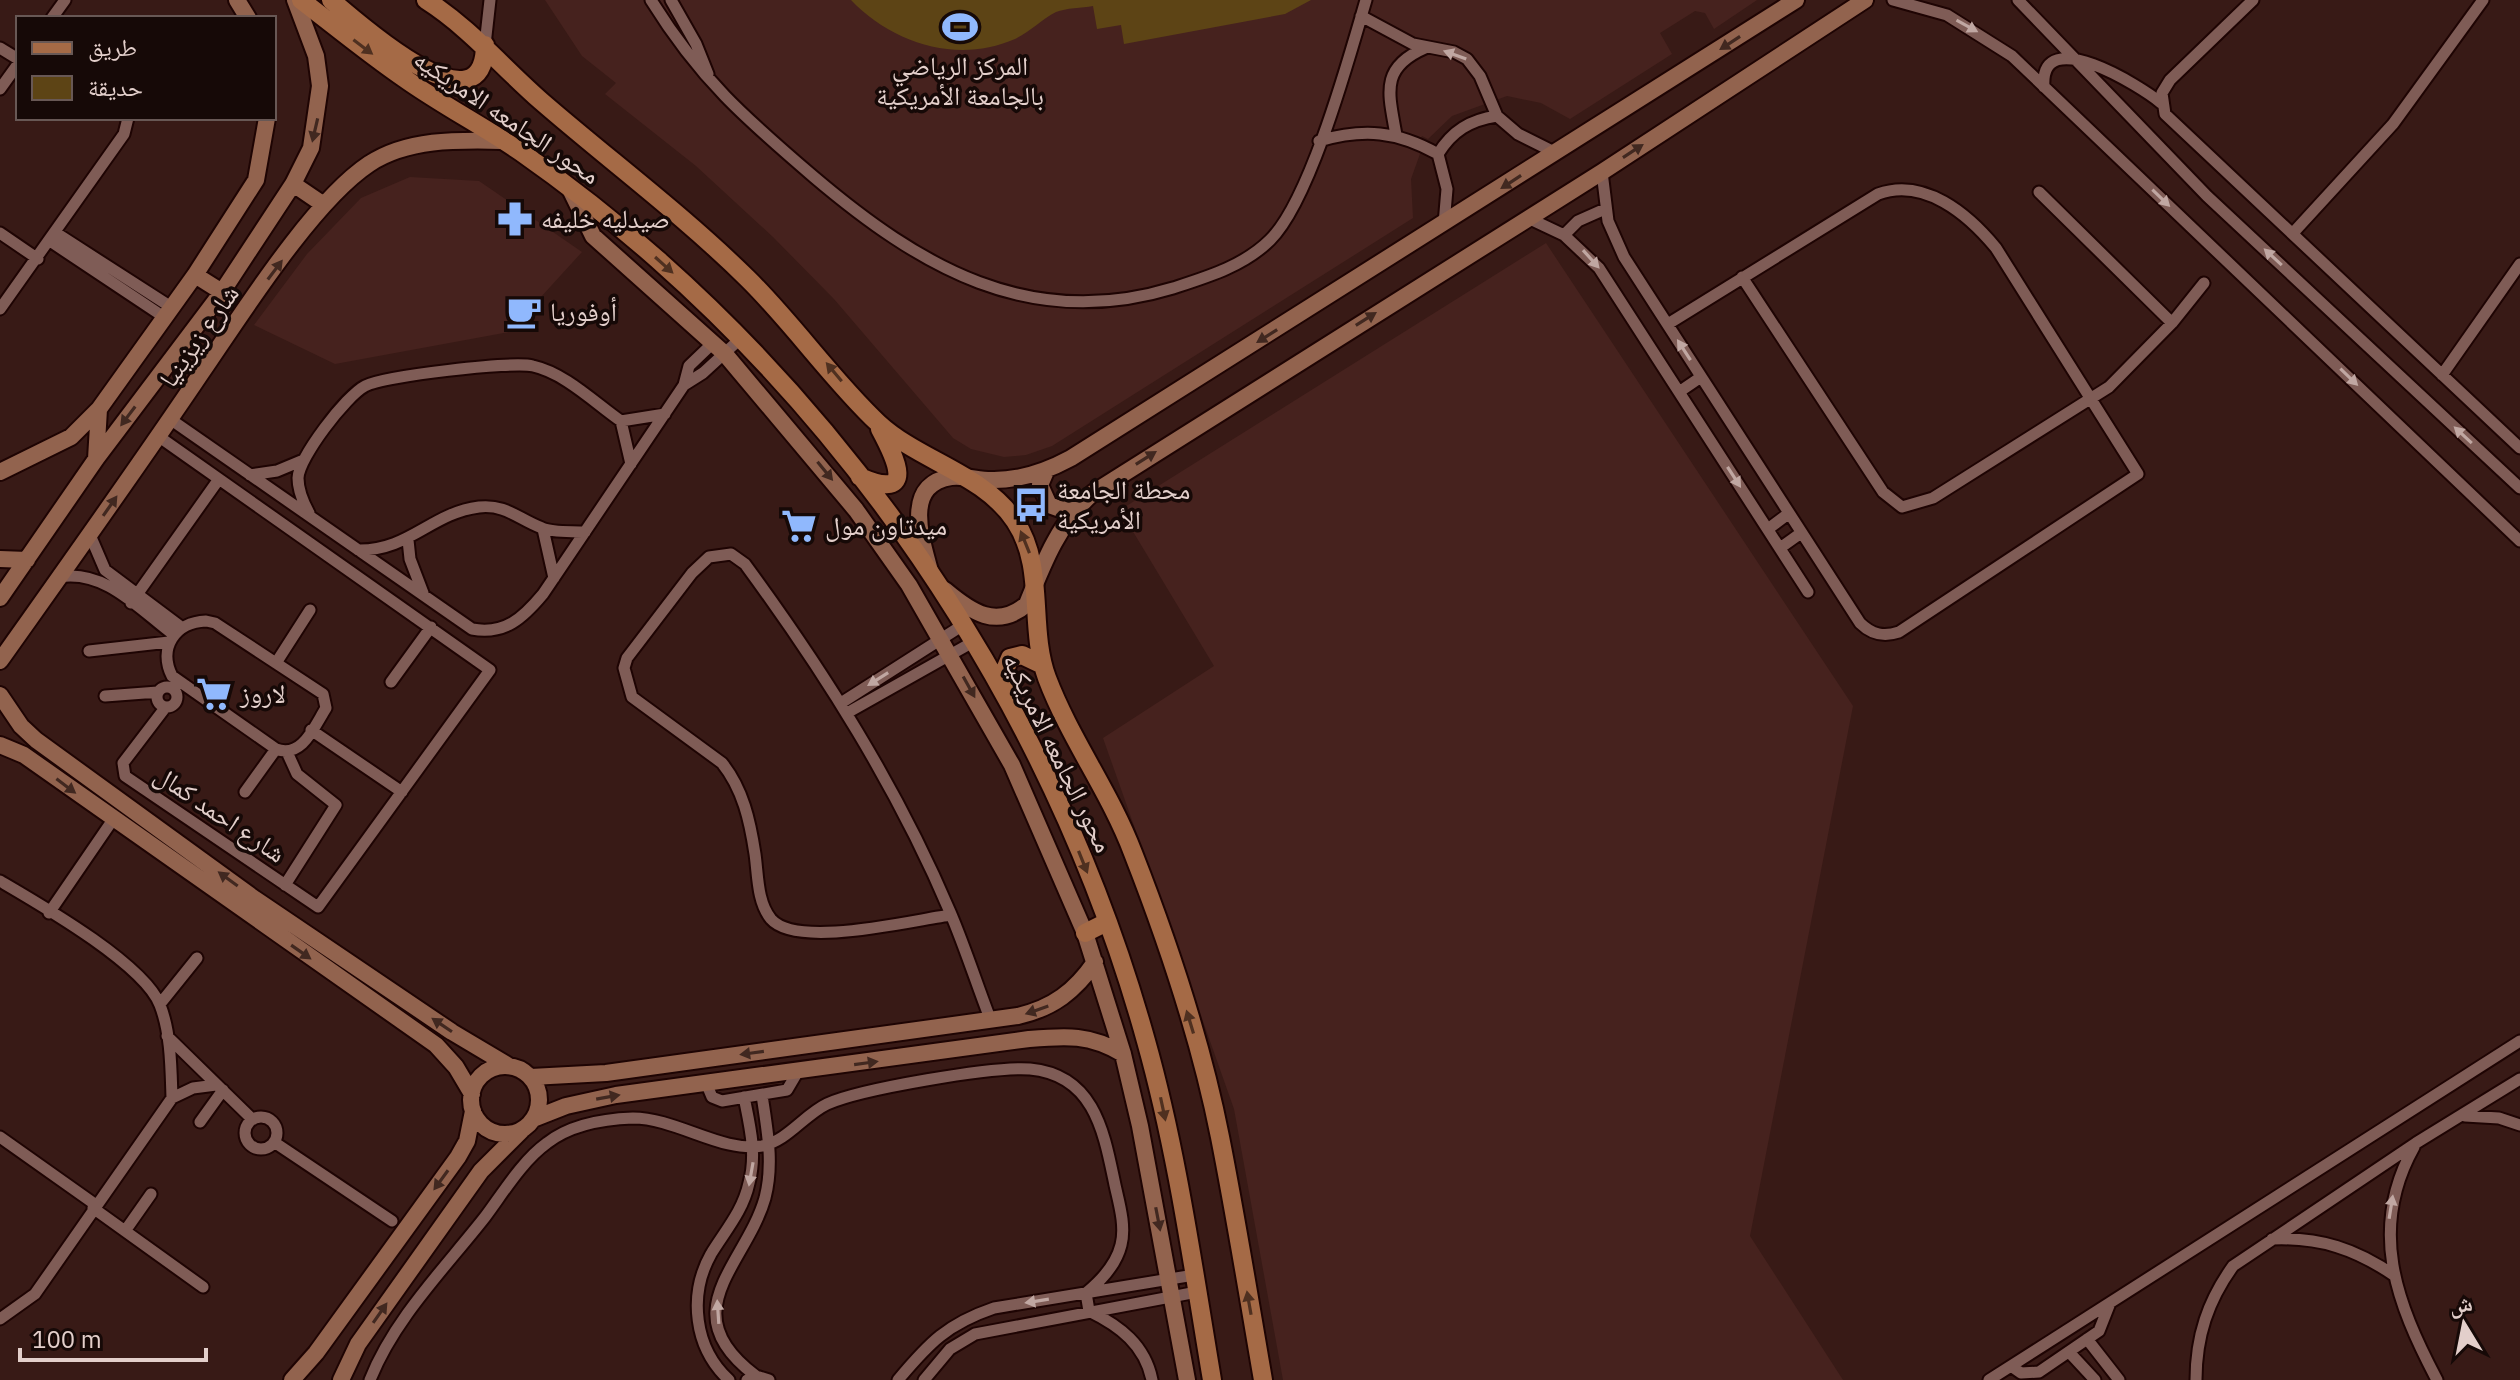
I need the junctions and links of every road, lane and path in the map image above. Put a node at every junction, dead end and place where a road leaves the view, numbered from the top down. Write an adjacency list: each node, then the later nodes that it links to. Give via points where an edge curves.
1 (298, 0): 29 (main road, محور الجامعه الامريكيه, one-way to 29, via 401,76); 34 (street, شارع زيزينيا, one-way to 34, via 320,86 311,148)
2 (331, 0): 15 (main road, via 443,79 459,81 474,75)
3 (426, 0): 15 (main road, محور الجامعه الامريكيه)
4 (490, 0): 15 (street)
5 (651, 0): 21 (street)
6 (671, 0): 21 (street)
7 (1366, 0): 14 (street)
8 (1796, 0): 31 (street, one-way to 31)
9 (1865, 0): 33 (street, one-way to 9)
10 (1893, 0): 22 (street, one-way to 22, via 1972,28)
11 (2018, 0): 19 (street)
12 (2253, 0): 24 (street, via 2170,80)
13 (2483, 0): 42 (street, via 2393,124)
14 (1361, 16): 17 (street); 30 (street)
15 (485, 45): 65 (main road, محور الجامعه الامريكيه, one-way to 15, via 748,279 533,94)
16 (0, 48): 18 (street)
17 (1425, 48): 25 (street, one-way to 17, via 1467,59); 28 (street, via 1406,58 1392,76 1389,94)
18 (16, 60)
19 (2074, 60): 22 (street, via 2051,65); 24 (street, via 2118,74); 77 (street, one-way to 19, via 2207,196)
20 (16, 65): 23 (street)
21 (713, 85): 30 (street, via 760,133 906,249 977,283 1049,298 1143,295 1236,264 1284,224)
22 (2044, 87): 87 (street, one-way to 87)
23 (0, 89)
24 (2161, 103): 42 (street, via 2174,122)
25 (1497, 116): 31 (street, via 1518,134); 32 (street, via 1457,130)
26 (128, 120): 44 (street, via 124,134)
27 (267, 120): 47 (street, via 256,180)
28 (1396, 135): 30 (street, via 1353,133); 32 (street)
29 (505, 141): 35 (main road, محور الجامعه الامريكيه); 37 (street, شارع زيزينيا, via 406,148 369,164)
30 (1319, 141)
31 (1556, 153): 40 (street, one-way to 40)
32 (1438, 154): 40 (street, via 1447,189)
33 (1602, 172): 38 (street); 39 (street)
34 (293, 184): 37 (street); 50 (street, شارع زيزينيا)
35 (569, 187): 55 (main road, محور الجامعه الامريكيه, one-way to 55); 56 (street, via 593,236)
36 (2039, 192): 53 (street)
37 (324, 205): 63 (street, شارع زيزينيا, one-way to 37)
38 (1605, 209): 43 (street, via 1578,221); 54 (street, via 1618,246)
39 (1527, 218): 43 (street); 78 (street, one-way to 39)
40 (1444, 224): 71 (street, one-way to 71)
41 (0, 233): 45 (street)
42 (2293, 233): 57 (street)
43 (1564, 235): 59 (street, one-way to 59, via 1599,268)
44 (53, 237): 45 (street); 52 (street)
45 (38, 259): 51 (street)
46 (2520, 264): 57 (street)
47 (195, 275): 50 (street); 52 (street)
48 (1742, 277): 54 (street); 60 (street, via 1878,194 1899,189 1931,195 1973,224 1996,248); 60 (street, via 1895,505 1911,507 1933,498)
49 (2204, 283): 53 (street)
50 (222, 292): 68 (street, شارع زيزينيا, one-way to 68)
51 (0, 309)
52 (168, 312): 61 (street)
53 (2172, 323): 60 (street, via 2109,387)
54 (1668, 324): 58 (street, one-way to 54)
55 (740, 339): 56 (street); 74 (main road, محور الجامعه الامريكيه)
56 (719, 348): 62 (street, via 689,366 684,385); 104 (street, one-way to 104, via 856,510)
57 (2442, 375): 67 (street)
58 (1701, 377): 59 (street); 79 (street)
59 (1679, 392): 82 (street, one-way to 82)
60 (2091, 398): 84 (street, via 2138,474 1899,632 1878,635 1860,623)
61 (99, 409): 68 (street); 72 (street, via 71,437)
62 (665, 414): 64 (street); 70 (street)
63 (170, 419): 66 (street, شارع زيزينيا); 73 (street)
64 (621, 421): 69 (street, via 533,366 394,379 357,391); 70 (street)
65 (876, 421): 74 (main road, via 898,462 898,473 882,485); 75 (main road, محور الجامعه الامريكيه, via 916,452)
66 (158, 436): 76 (street); 85 (street, شارع زيزينيا, one-way to 66)
67 (2520, 448)
68 (96, 459): 91 (street, شارع زيزينيا)
69 (301, 461): 73 (street); 80 (street, via 300,489)
70 (631, 464): 83 (street)
71 (1046, 471): 75 (street, via 996,480); 78 (street, via 1040,485 1049,505 1063,510)
72 (0, 472)
73 (250, 475): 80 (street)
74 (857, 475): 93 (main road, محور الجامعه الامريكيه)
75 (962, 477): 93 (street, via 932,485 920,503 918,524); 95 (main road, محور الجامعه الامريكيه, one-way to 75, via 1030,553 1015,522 992,496)
76 (219, 479): 99 (street); 102 (street)
77 (2520, 488)
78 (1079, 505): 95 (street, via 1052,545)
79 (1788, 514): 82 (street); 84 (street)
80 (310, 516): 89 (street)
81 (543, 529): 83 (street); 86 (street, via 506,509 485,507 449,514); 94 (street)
82 (1768, 529): 88 (street)
83 (585, 532): 94 (street)
84 (1801, 533): 88 (street)
85 (90, 535): 92 (street, شارع زيزينيا); 99 (street, via 105,570)
86 (408, 540): 89 (street); 97 (street)
87 (2520, 541)
88 (1780, 548): 96 (street)
89 (358, 550): 97 (street)
90 (0, 559): 91 (street)
91 (27, 560): 98 (street, شارع زيزينيا)
92 (59, 577): 99 (street, via 97,578); 109 (street, شارع زيزينيا)
93 (933, 577): 95 (street, via 970,610 990,618 1019,610); 101 (main road, محور الجامعه الامريكيه)
94 (554, 578): 97 (street, via 522,617 499,630 472,629)
95 (1034, 587): 111 (main road, محور الجامعه الامريكيه)
96 (1808, 592)
97 (424, 595)
98 (0, 598)
99 (134, 598): 103 (street)
100 (310, 610): 110 (street)
101 (963, 625): 104 (street); 105 (main road, محور الجامعه الامريكيه)
102 (431, 627): 113 (street); 125 (street, via 490,670)
103 (175, 635): 106 (street); 110 (street, via 197,621 215,623); 114 (street, via 168,668)
104 (941, 639): 107 (street); 108 (street)
105 (973, 642): 107 (street); 116 (main road, محور الجامعه الامريكيه)
106 (89, 651)
107 (951, 654): 112 (street); 132 (street, one-way to 132, via 1017,777)
108 (915, 655): 112 (street); 120 (street, one-way to 120)
109 (0, 661)
110 (276, 663): 121 (street, via 323,694 326,708)
111 (1043, 665): 116 (main road, via 1022,655 1010,658); 188 (main road, محور الجامعه الامريكيه, one-way to 111, via 1220,1136 1177,978 1125,830)
112 (924, 668): 120 (street)
113 (391, 682)
114 (175, 686): 115 (street); 119 (street, via 176,703); 123 (street)
115 (158, 692): 118 (street); 119 (street, via 157,700)
116 (1005, 693): 131 (main road, محور الجامعه الامريكيه, one-way to 131)
117 (0, 695): 140 (street, one-way to 117, via 255,899 113,796 21,726)
118 (105, 696)
119 (165, 708): 128 (street, شارع احمد كمال, via 123,763 123,773)
120 (844, 708): 130 (street, via 907,820); 130 (street, via 745,564 723,553 709,557 692,573 624,668 632,697 722,763 733,777 752,835 762,901 778,926 796,933 825,933)
121 (311, 730): 123 (street, via 299,748); 125 (street)
122 (0, 745): 126 (street, one-way to 126, via 24,755)
123 (281, 750): 124 (street); 128 (street, via 297,774 336,805)
124 (245, 792)
125 (402, 792): 128 (street, شارع احمد كمال, via 318,907)
126 (112, 821): 129 (street); 149 (street, one-way to 149, via 436,1045 456,1067)
127 (0, 881): 129 (street)
128 (285, 885)
129 (49, 913): 135 (street, via 128,965)
130 (951, 915): 136 (street)
131 (1107, 922): 132 (main road); 167 (main road, محور الجامعه الامريكيه, one-way to 167, via 1155,1072)
132 (1085, 933): 134 (street)
133 (197, 958): 135 (street)
134 (1095, 962): 136 (street, one-way to 136, via 1056,1003); 139 (street)
135 (160, 1004): 137 (street)
136 (991, 1021): 142 (street, one-way to 142, via 606,1073)
137 (167, 1036): 145 (street); 148 (street)
138 (2520, 1041): 171 (street)
139 (1123, 1054): 141 (street, one-way to 139, via 1069,1036 1090,1037); 166 (street, one-way to 166)
140 (509, 1066): 142 (street); 149 (street, via 485,1073)
141 (797, 1073): 144 (street); 146 (street, via 787,1090)
142 (531, 1077): 153 (street, via 540,1098)
143 (2520, 1079): 150 (street)
144 (707, 1085): 147 (street, via 717,1100); 153 (street, one-way to 144, via 593,1100)
145 (220, 1088): 148 (street, via 193,1088); 151 (street); 152 (street)
146 (762, 1095): 147 (street); 158 (street)
147 (744, 1097): 159 (street)
148 (172, 1098): 161 (street)
149 (472, 1102): 153 (street, via 489,1130 506,1134); 178 (street, one-way to 178, via 467,1141 458,1157)
150 (2460, 1116): 154 (street); 157 (street)
151 (252, 1119): 156 (street, via 272,1122 277,1131); 156 (street, via 244,1133 251,1146 266,1148)
152 (200, 1122)
153 (528, 1124): 179 (street, one-way to 153, via 358,1344 481,1171)
154 (2520, 1125)
155 (0, 1137): 161 (street)
156 (274, 1142): 162 (street)
157 (2416, 1143): 164 (street); 165 (street, one-way to 157, via 2388,1242 2390,1207 2399,1174)
158 (769, 1144): 159 (street); 169 (street, via 823,1106 859,1093 1010,1069 1056,1076 1097,1113 1120,1208 1122,1242 1117,1257); 177 (street, one-way to 158, via 722,1336 717,1301 731,1261 763,1203)
159 (753, 1147): 180 (street, via 654,1119 607,1121 559,1135 519,1172 399,1328); 181 (street, one-way to 181, via 745,1200 710,1256 697,1300 705,1346)
160 (151, 1194): 163 (street)
161 (95, 1206): 163 (street); 173 (street, via 35,1294)
162 (392, 1221)
163 (125, 1231): 168 (street)
164 (2270, 1239): 165 (street, via 2336,1245); 192 (street, via 2233,1266 2215,1292 2199,1344)
165 (2395, 1276): 193 (street)
166 (1169, 1279): 167 (street); 169 (street); 170 (street)
167 (1195, 1284): 170 (street); 187 (main road, محور الجامعه الامريكيه)
168 (203, 1287)
169 (1086, 1293): 172 (street); 183 (street, one-way to 183, via 963,1318 935,1337)
170 (1172, 1296): 172 (street); 186 (street)
171 (2110, 1303): 174 (street, via 2103,1328); 176 (street)
172 (1089, 1311): 184 (street, via 975,1334 950,1349); 185 (street, via 1128,1335)
173 (0, 1319)
174 (2087, 1339): 175 (street); 191 (street)
175 (2069, 1352): 176 (street, via 2039,1372 2021,1373); 190 (street)
176 (2011, 1366): 189 (street)
177 (751, 1378): 182 (street)
178 (292, 1380)
179 (341, 1380)
180 (370, 1380)
181 (729, 1380)
182 (769, 1380)
183 (898, 1380)
184 (924, 1380)
185 (1152, 1380)
186 (1187, 1380)
187 (1212, 1380)
188 (1263, 1380)
189 (1989, 1380)
190 (2095, 1380)
191 (2119, 1380)
192 (2196, 1380)
193 (2437, 1380)

